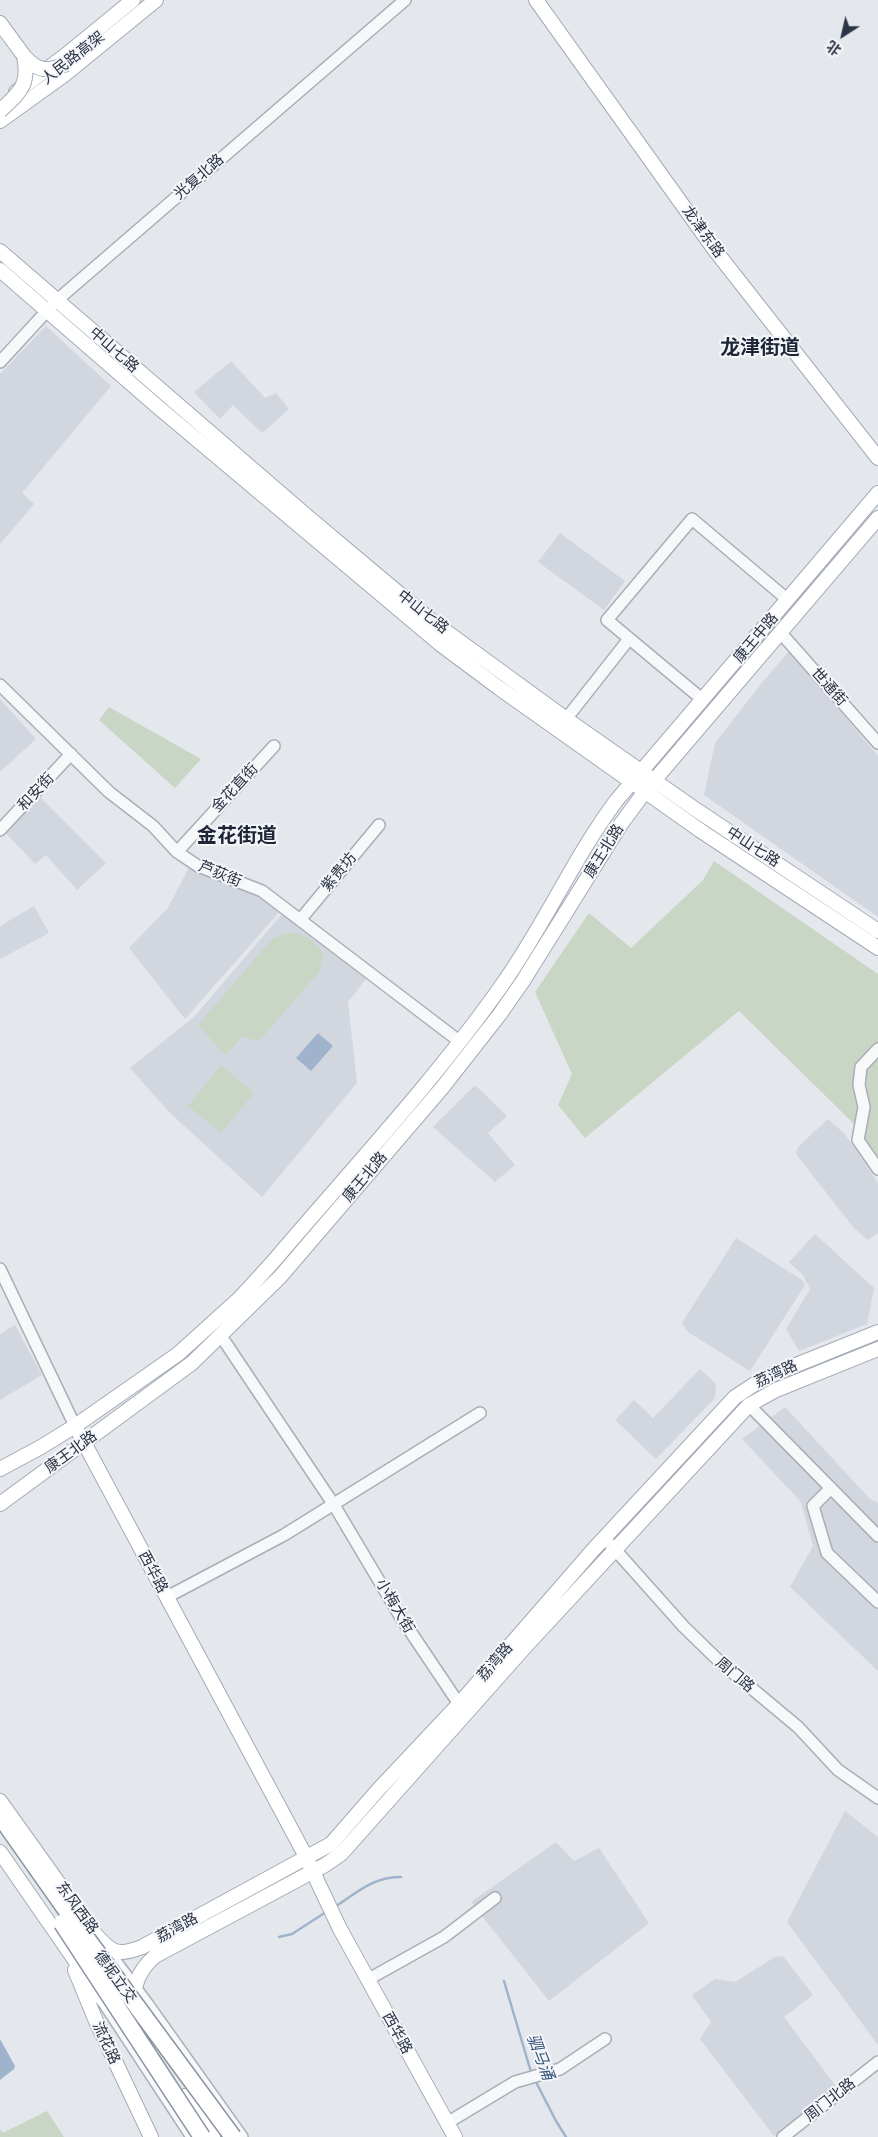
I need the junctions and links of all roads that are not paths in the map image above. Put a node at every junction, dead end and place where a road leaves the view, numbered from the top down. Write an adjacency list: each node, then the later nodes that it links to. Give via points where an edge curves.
1 (134, 0): 9 (main road)
2 (144, 0): 8 (main road, 人民路高架)
3 (156, 0): 11 (main road, via 64,75)
4 (405, 0): 14 (street, 光复北路)
5 (536, 0): 16 (main road, 龙津东路, via 714,249)
6 (0, 23): 7 (main road)
7 (24, 56): 8 (main road, bridge, via 41,70); 10 (main road, bridge, via 26,81 21,91)
8 (67, 64): 10 (main road, 人民路高架, bridge)
9 (0, 104)
10 (0, 112)
11 (0, 121)
12 (0, 251): 14 (main road, 中山七路)
13 (0, 270): 14 (main road, 中山七路)
14 (52, 306): 15 (street, 光复北路); 24 (main road, 中山七路, via 409,602); 28 (main road, 中山七路, via 165,413 419,627 499,688)
15 (0, 362)
16 (878, 458)
17 (878, 493): 19 (main road, 康王中路)
18 (878, 518): 20 (main road, 康王中路)
19 (788, 600): 21 (street, via 692,519 607,620); 23 (main road, 康王中路)
20 (780, 632): 25 (street, 世通街); 29 (main road, 康王中路)
21 (629, 639): 23 (street); 24 (street)
22 (0, 685): 27 (street, 芦荻街)
23 (703, 700): 28 (main road, 康王中路)
24 (566, 719): 28 (main road, 中山七路)
25 (878, 742)
26 (274, 746): 34 (street, 金花直街)
27 (71, 754): 32 (street, 和安街); 34 (street, 芦荻街, via 109,792 153,826)
28 (637, 776): 29 (main road, 中山七路); 38 (main road, 康王北路, via 590,839 515,966)
29 (650, 785): 30 (main road, 中山七路); 33 (main road, 中山七路); 43 (main road, 康王北路, via 621,824 512,998 479,1042 280,1277)
30 (709, 819): 33 (main road); 36 (main road, 中山七路)
31 (379, 825): 35 (street, 紫贵坊)
32 (0, 830)
33 (701, 831): 37 (main road, 中山七路)
34 (176, 852): 35 (street, 芦荻街, via 198,866 262,891)
35 (300, 920): 38 (street, 芦荻街)
36 (878, 931)
37 (878, 948)
38 (459, 1041): 46 (main road, 康王北路, via 240,1298 178,1354)
39 (878, 1049): 40 (street, via 861,1067 859,1085 864,1107 858,1140)
40 (878, 1169)
41 (0, 1269): 49 (street, 西华路)
42 (878, 1332): 56 (main road, 荔湾路, via 764,1378 735,1396)
43 (221, 1336): 48 (main road, 康王北路, via 192,1363); 54 (street, 小梅大街)
44 (878, 1349): 45 (main road, 荔湾路, via 776,1390)
45 (749, 1405): 52 (street); 57 (main road, 荔湾路)
46 (103, 1406): 48 (street, via 101,1420); 49 (main road, 康王北路)
47 (480, 1413): 54 (street)
48 (113, 1422): 50 (main road, 康王北路)
49 (75, 1426): 50 (main road, 西华路); 51 (main road, 康王北路)
50 (84, 1443): 53 (main road, 康王北路); 58 (main road, 西华路)
51 (0, 1469)
52 (831, 1488): 55 (street); 59 (street, via 813,1506 827,1553)
53 (0, 1504)
54 (334, 1505): 58 (street); 60 (street, 小梅大街, via 400,1616)
55 (878, 1536)
56 (605, 1538): 57 (street, 周门路); 60 (main road, 荔湾路)
57 (615, 1550): 61 (street, 周门路, via 720,1662 798,1727 838,1770); 65 (main road, 荔湾路)
58 (167, 1597): 67 (main road, 西华路)
59 (878, 1602)
60 (459, 1704): 65 (main road, 荔湾路, via 378,1790)
61 (878, 1798)
62 (0, 1801): 70 (main road, 东风西路)
63 (0, 1816): 85 (highway, 德坭立交, bridge)
64 (0, 1833): 82 (highway, 德坭立交, bridge)
65 (336, 1849): 67 (main road, 荔湾路); 68 (main road, 荔湾路, via 334,1860)
66 (0, 1852): 71 (main road, 东风西路)
67 (306, 1857): 68 (main road, 西华路); 70 (main road, 荔湾路, via 132,1951 124,1953 108,1948)
68 (312, 1871): 72 (main road, 西华路); 73 (main road, 荔湾路, via 155,1956 147,1963)
69 (495, 1898): 72 (street, via 444,1937)
70 (95, 1934): 73 (street, 东风西路); 75 (main road)
71 (66, 1947): 74 (main road, 东风西路); 80 (main road, 流花路, via 96,2021)
72 (367, 1980): 79 (main road, 西华路)
73 (135, 1986): 75 (main road, via 134,2002); 86 (street, 东风西路)
74 (99, 1995): 78 (main road, via 143,2040); 81 (street, 东风西路)
75 (140, 2018): 78 (main road)
76 (605, 2040): 79 (street, via 560,2069 515,2082)
77 (878, 2062): 88 (street, 周门北路)
78 (184, 2090): 83 (main road); 84 (main road)
79 (447, 2123): 87 (main road, 西华路)
80 (152, 2137)
81 (192, 2137)
82 (202, 2137)
83 (212, 2137)
84 (221, 2137)
85 (233, 2137)
86 (242, 2137)
87 (454, 2137)
88 (782, 2137)

